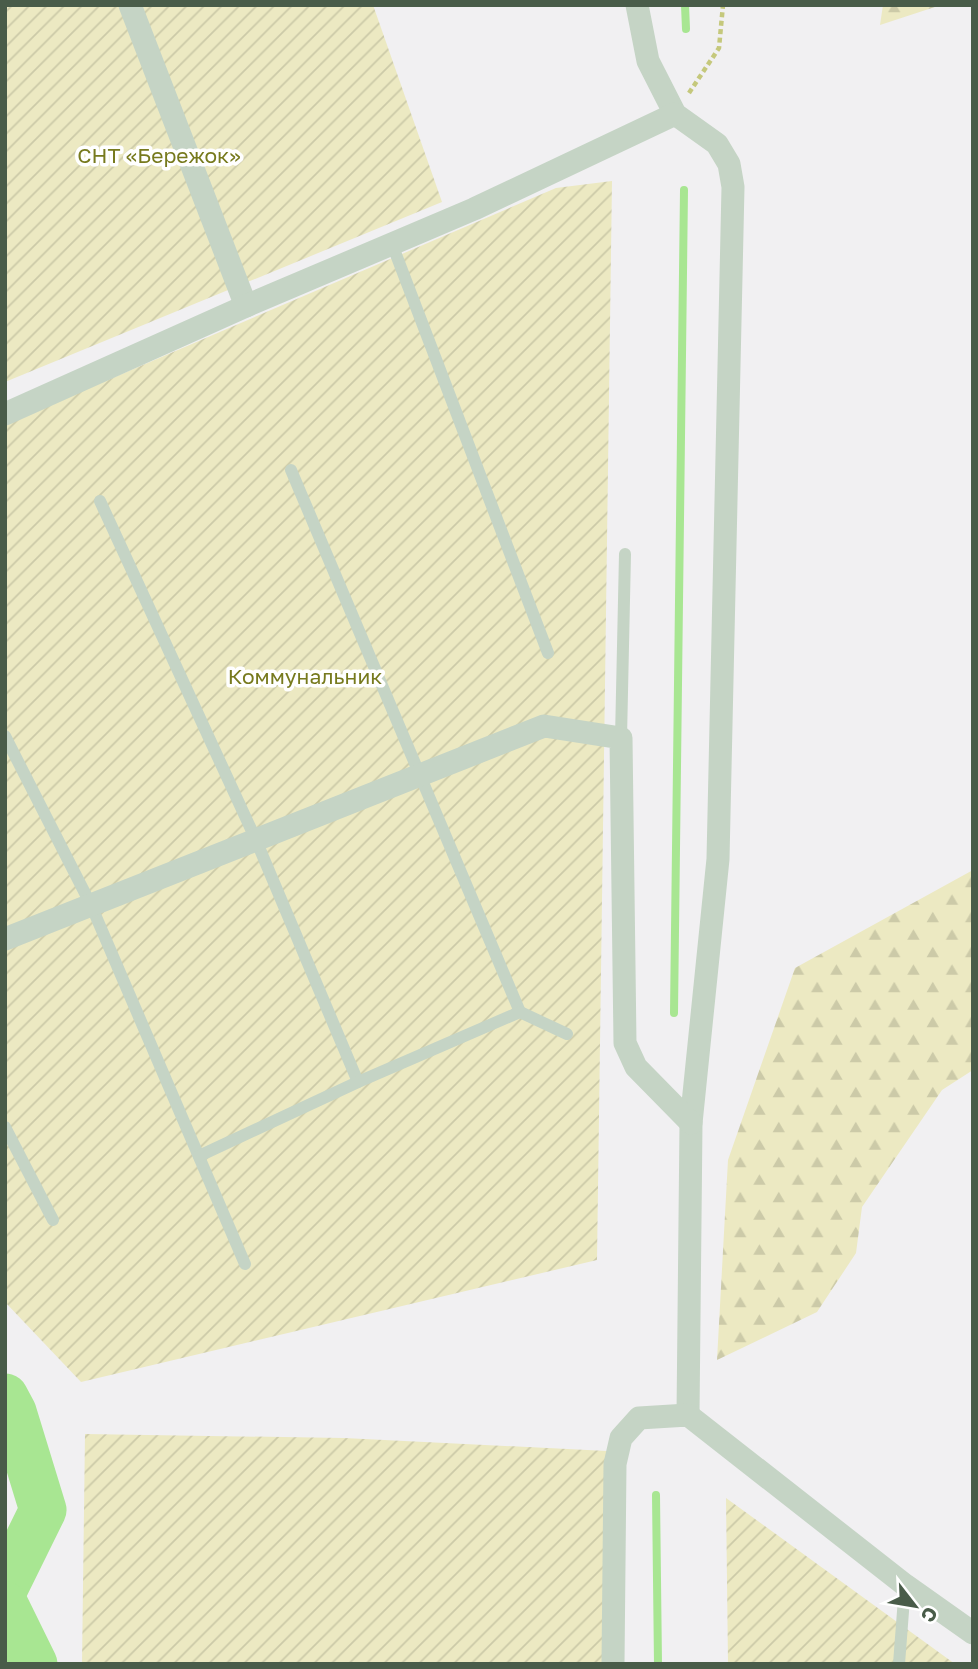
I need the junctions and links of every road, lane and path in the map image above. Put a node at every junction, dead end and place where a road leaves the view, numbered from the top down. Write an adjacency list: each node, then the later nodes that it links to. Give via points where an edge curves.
1 (130, 5): 6 (street)
2 (637, 5): 4 (street, via 648,61)
3 (723, 5): 4 (path, via 719,48)
4 (675, 114): 5 (street); 21 (street, via 717,144 729,164 733,187 718,859)
5 (392, 244): 6 (street); 11 (lane)
6 (246, 306): 7 (street)
7 (5, 414)
8 (291, 470): 14 (lane)
9 (100, 501): 15 (lane)
10 (625, 554): 13 (lane)
11 (548, 653)
12 (5, 736): 16 (lane)
13 (621, 738): 14 (street, via 544,726); 21 (street, via 625,1043 636,1067)
14 (421, 775): 15 (street); 18 (lane)
15 (256, 840): 16 (street); 20 (lane)
16 (91, 905): 17 (street); 23 (lane)
17 (5, 939)
18 (520, 1012): 19 (lane); 20 (lane)
19 (567, 1034)
20 (358, 1082): 23 (lane)
21 (691, 1123): 26 (street)
22 (5, 1127): 24 (lane)
23 (199, 1156): 25 (lane)
24 (53, 1220)
25 (245, 1264)
26 (688, 1415): 27 (street); 29 (street, via 639,1418 621,1438 615,1464)
27 (905, 1585): 28 (street); 30 (lane)
28 (973, 1633)
29 (614, 1664)
30 (899, 1664)

